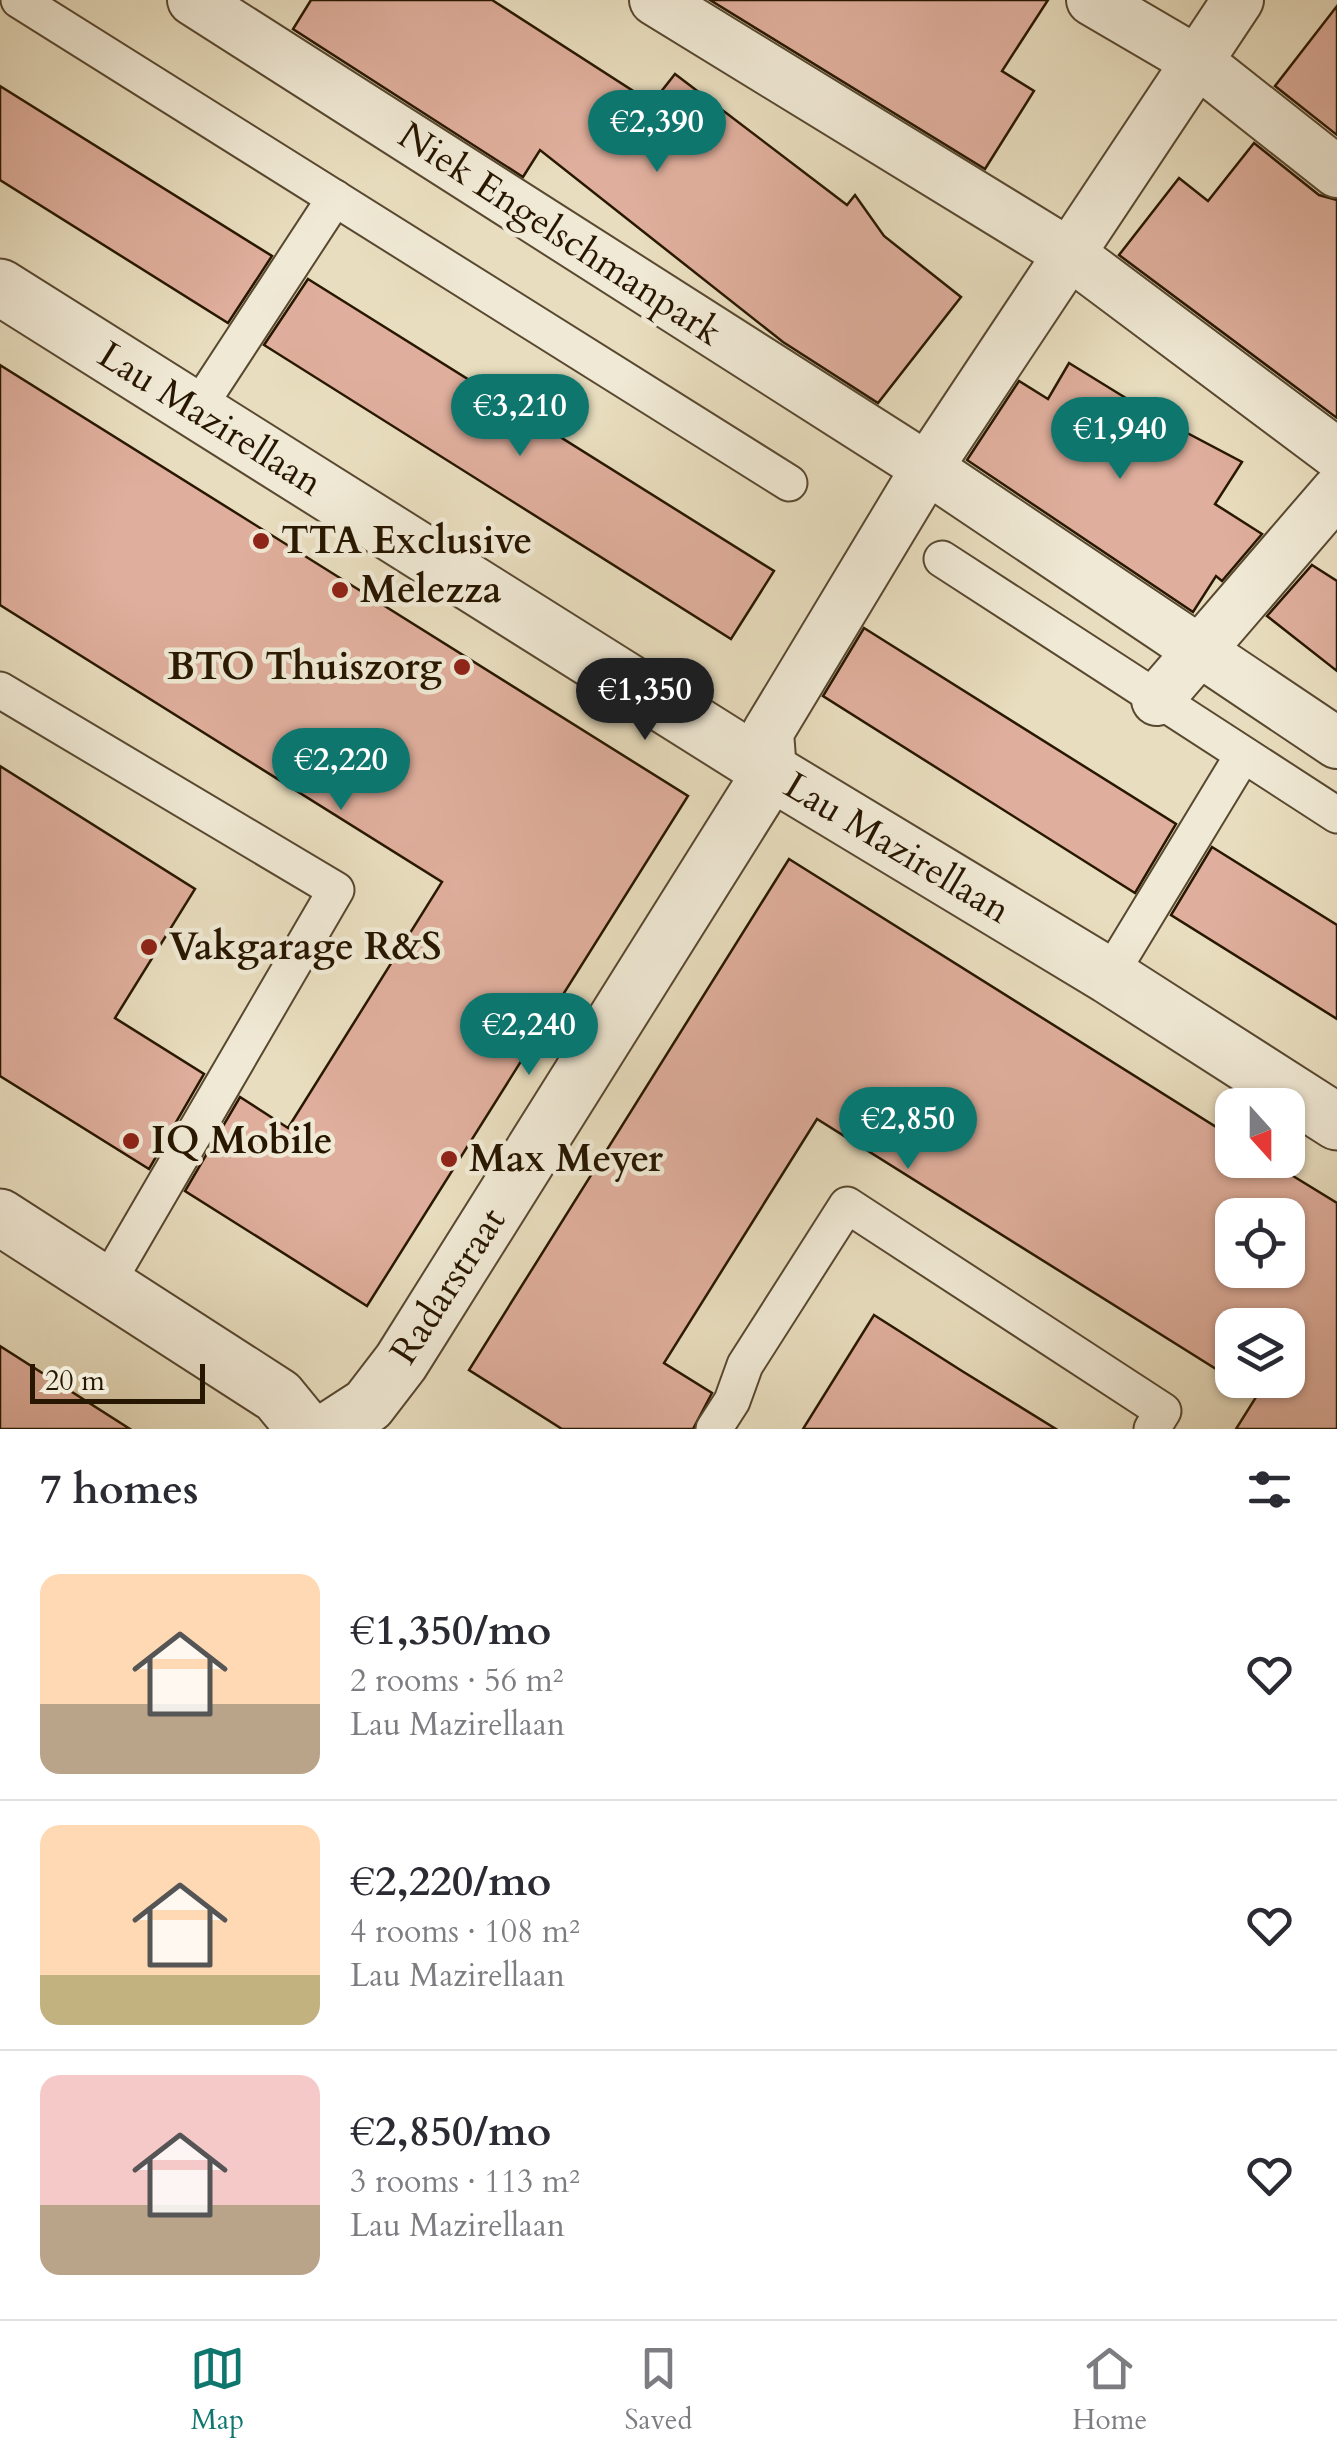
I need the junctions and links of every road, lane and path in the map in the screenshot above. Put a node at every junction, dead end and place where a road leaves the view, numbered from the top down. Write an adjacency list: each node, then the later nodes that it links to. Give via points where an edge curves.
1 (19, 0): 8 (lane)
2 (193, 0): 13 (street, Niek Engelschmanpark)
3 (655, 0): 9 (street)
4 (1092, 0): 6 (street)
5 (1238, 0): 6 (street)
6 (1198, 62): 7 (street); 9 (street)
7 (1337, 172)
8 (335, 198): 11 (lane); 14 (lane)
9 (1071, 255): 12 (street); 13 (street)
10 (0, 287): 11 (street, Lau Mazirellaan)
11 (197, 409): 22 (street, Lau Mazirellaan)
12 (1337, 454)
13 (927, 468): 17 (street, Niek Engelschmanpark); 22 (street, via 768,732)
14 (789, 484)
15 (1337, 491): 17 (street)
16 (942, 559): 19 (lane)
17 (1200, 651): 19 (street); 20 (street, Niek Engelschmanpark)
18 (0, 690): 27 (lane, via 336,890)
19 (1157, 700): 21 (lane)
20 (1337, 743)
21 (1243, 755): 23 (lane); 24 (lane)
22 (771, 772): 24 (street, Lau Mazirellaan); 29 (street, Radarstraat, via 401,1362 368,1405)
23 (1337, 816)
24 (1108, 976): 25 (street, Lau Mazirellaan)
25 (1337, 1122)
26 (0, 1216): 27 (street)
27 (106, 1285): 28 (street, via 278,1396)
28 (305, 1429)
29 (331, 1429)
30 (714, 1429): 31 (lane, via 745,1365 848,1205 1164,1412)
31 (1152, 1429)

